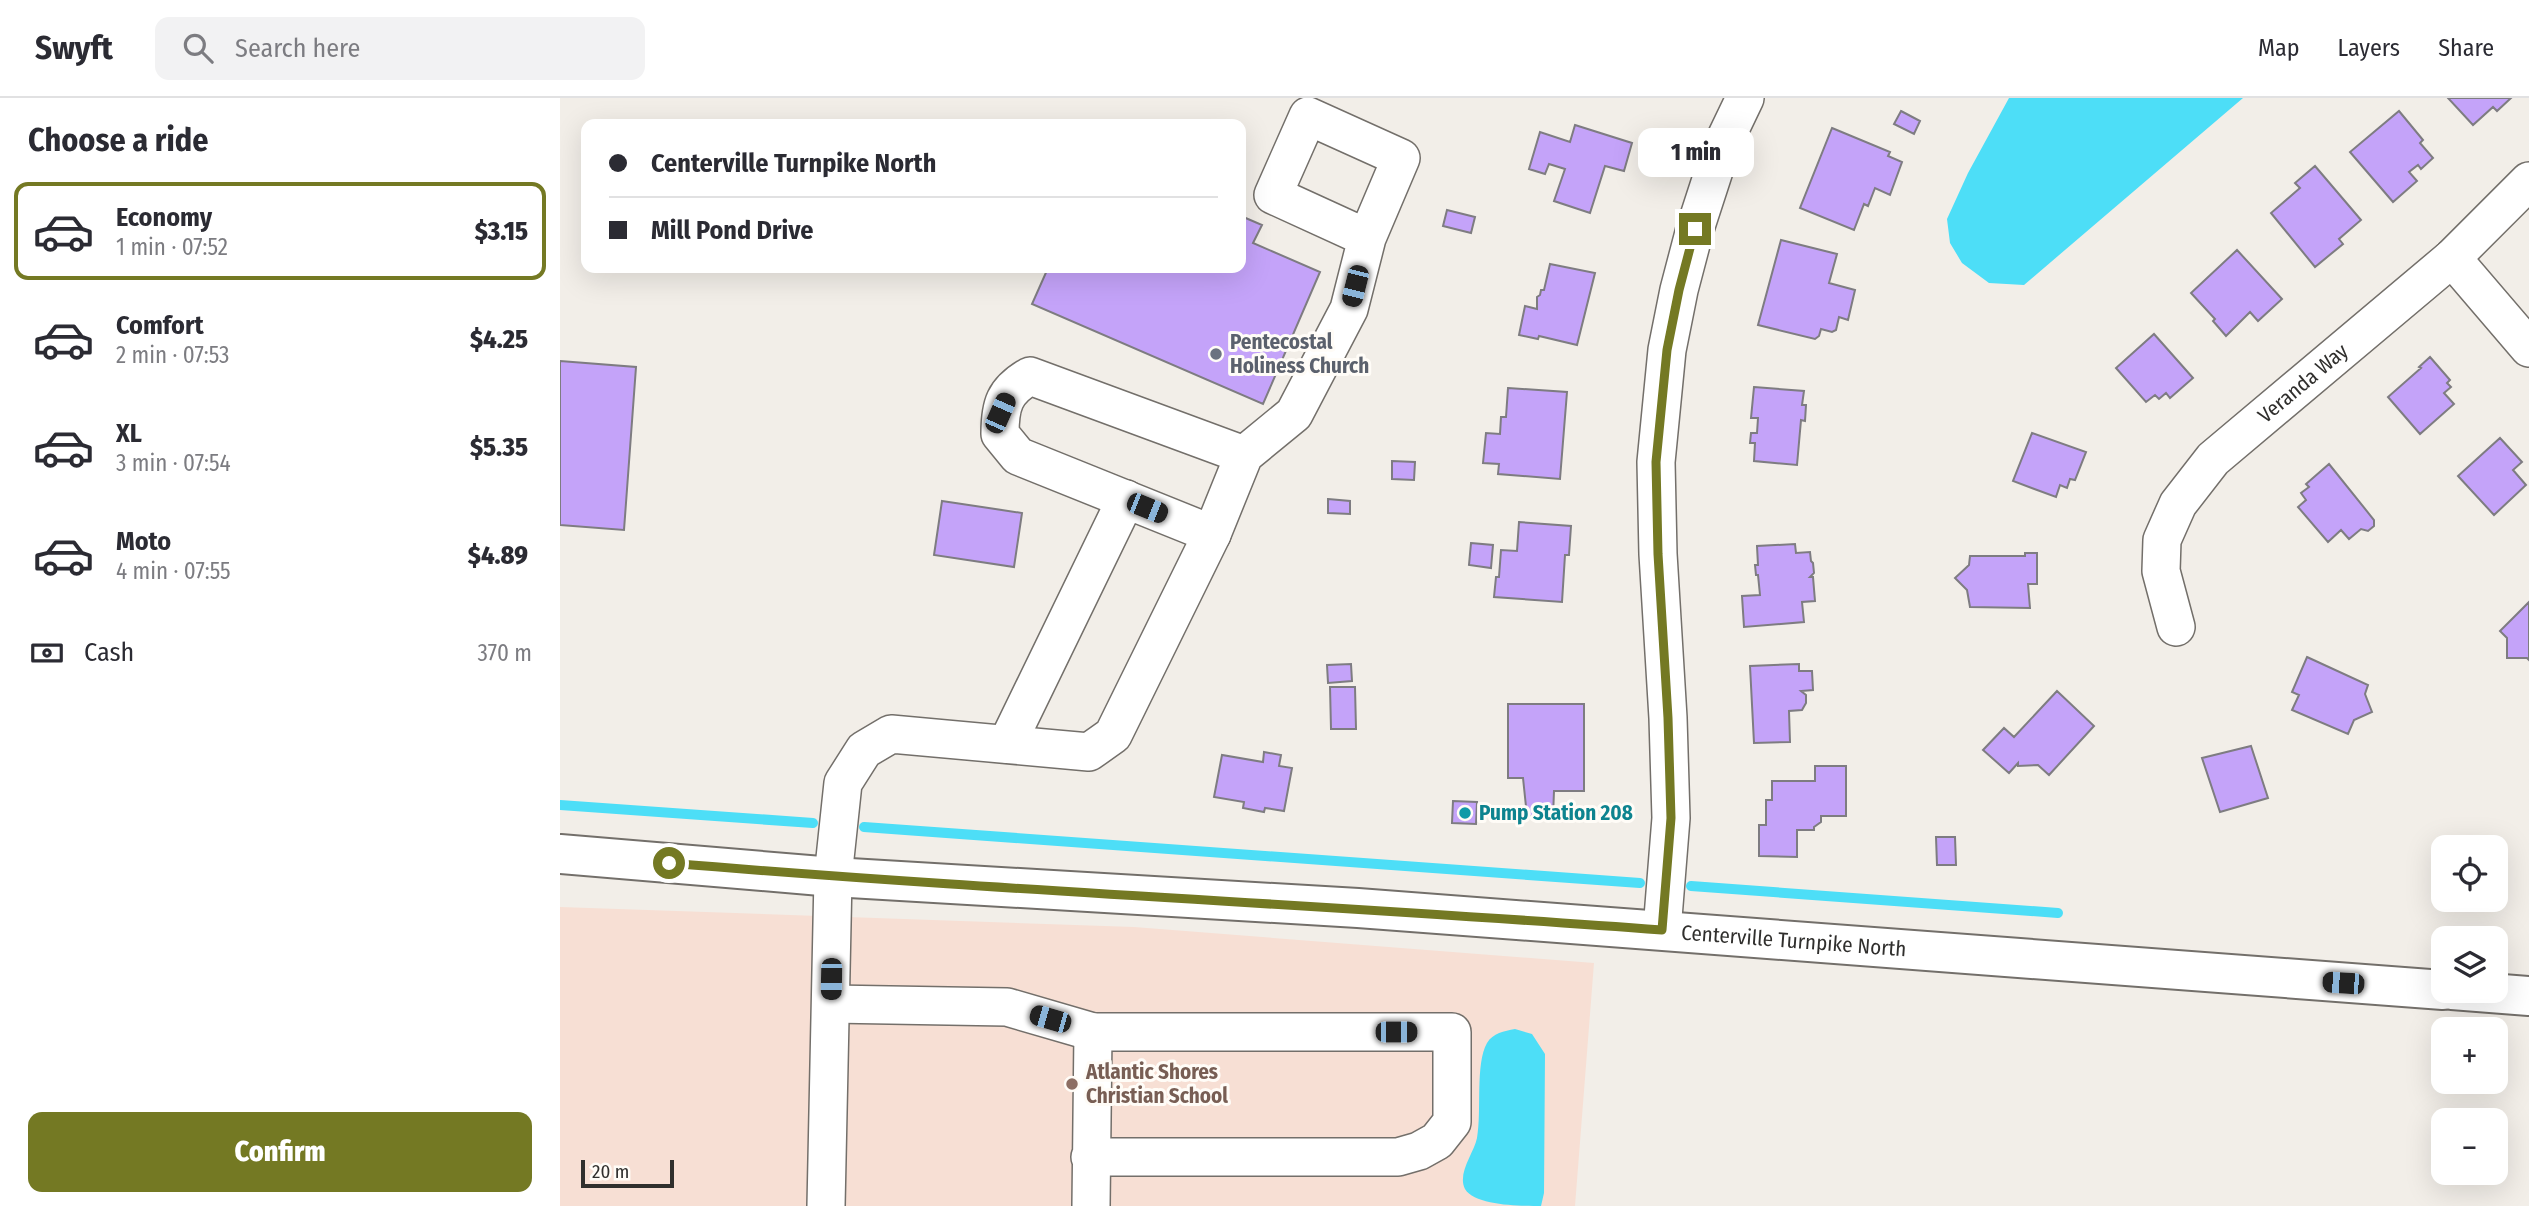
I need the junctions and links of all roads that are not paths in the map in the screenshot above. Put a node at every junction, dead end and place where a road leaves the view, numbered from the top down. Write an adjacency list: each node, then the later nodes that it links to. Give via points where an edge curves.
1 (1745, 98): 13 (street, via 1722,146 1679,290 1656,462 1671,818)
2 (2529, 181): 4 (street, Veranda Way)
3 (1367, 238): 6 (street, via 1349,309 1294,414)
4 (2452, 258): 5 (street); 9 (street, Veranda Way, via 2213,459 2174,509 2162,540 2161,571)
5 (2529, 348)
6 (1244, 455): 7 (street, via 1030,376 1012,386 1000,413 1000,434 1018,456); 8 (street)
7 (1126, 499): 8 (street); 10 (street)
8 (1212, 534): 10 (street, via 1113,735 1089,752)
9 (2176, 626)
10 (1007, 744): 12 (street, via 891,734 864,750 843,783)
11 (560, 854): 12 (main road, Centerville Turnpike North)
12 (833, 877): 13 (main road, Centerville Turnpike North); 17 (street)
13 (1662, 930): 14 (main road, Centerville Turnpike North)
14 (2431, 989)
15 (2508, 994): 16 (main road)
16 (2529, 996)
17 (831, 1004): 18 (street, via 1007,1007); 20 (street)
18 (1094, 1032): 19 (street); 19 (street, via 1452,1032 1452,1122 1437,1141 1398,1157)
19 (1090, 1157): 21 (street)
20 (827, 1206)
21 (1091, 1206)

